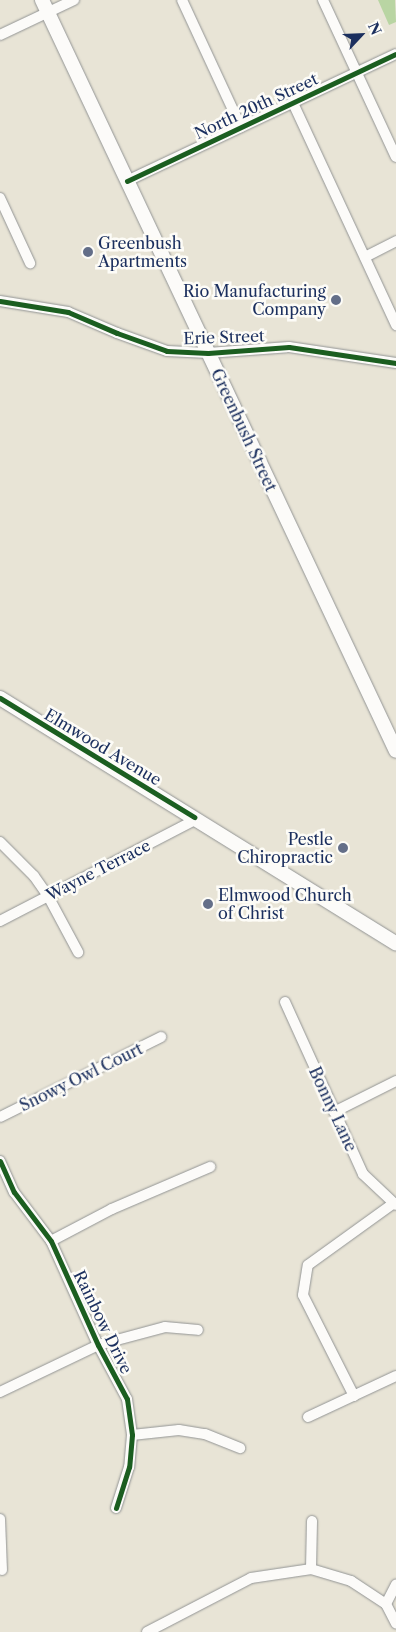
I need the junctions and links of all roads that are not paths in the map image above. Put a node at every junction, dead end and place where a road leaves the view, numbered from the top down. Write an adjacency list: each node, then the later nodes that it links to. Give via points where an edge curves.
1 (74, 0): 4 (street)
2 (182, 0): 9 (street)
3 (323, 0): 7 (street)
4 (45, 6): 5 (street); 11 (main road, Greenbush Street)
5 (0, 35)
6 (396, 54): 7 (street, North 20th Street)
7 (358, 72): 8 (street, North 20th Street); 10 (street)
8 (293, 103): 9 (street, North 20th Street); 14 (street)
9 (241, 127): 11 (street, North 20th Street)
10 (396, 157)
11 (127, 181): 18 (main road, Greenbush Street)
12 (0, 198): 15 (street)
13 (396, 242): 14 (street)
14 (364, 257): 17 (street)
15 (30, 263)
16 (0, 301): 18 (street, Erie Street, via 68,312 167,350)
17 (396, 325)
18 (208, 354): 19 (street, Erie Street, via 289,347); 21 (main road, Greenbush Street)
19 (396, 363)
20 (0, 698): 22 (main road, Elmwood Avenue)
21 (396, 751)
22 (197, 819): 24 (street, Wayne Terrace); 26 (main road, Elmwood Avenue)
23 (0, 842): 24 (street, via 19,858)
24 (48, 896): 25 (street, Wayne Terrace); 27 (street)
25 (0, 921)
26 (396, 944)
27 (78, 952)
28 (285, 1002): 31 (street, Bonny Lane)
29 (161, 1037): 32 (street, Snowy Owl Court)
30 (396, 1081): 31 (street)
31 (334, 1112): 35 (street, Bonny Lane, via 363,1174)
32 (0, 1117)
33 (0, 1161): 36 (street, Rainbow Drive, via 14,1192)
34 (210, 1167): 36 (street, via 112,1209)
35 (395, 1204): 41 (street, via 308,1264 303,1295)
36 (51, 1241): 38 (street, Rainbow Drive)
37 (198, 1330): 38 (street, via 166,1328)
38 (98, 1345): 40 (street); 43 (street, Rainbow Drive, via 126,1399)
39 (396, 1376): 41 (street)
40 (0, 1392)
41 (354, 1396): 42 (street)
42 (308, 1417)
43 (132, 1435): 44 (street, via 179,1430 205,1434); 45 (street, Rainbow Drive, via 129,1467)
44 (240, 1448)
45 (116, 1508)
46 (0, 1519): 49 (street)
47 (312, 1521): 48 (street)
48 (311, 1569): 51 (street, via 351,1581); 53 (street, via 251,1578)
49 (2, 1570)
50 (396, 1584): 51 (street)
51 (386, 1604): 52 (street)
52 (396, 1624)
53 (147, 1632)

